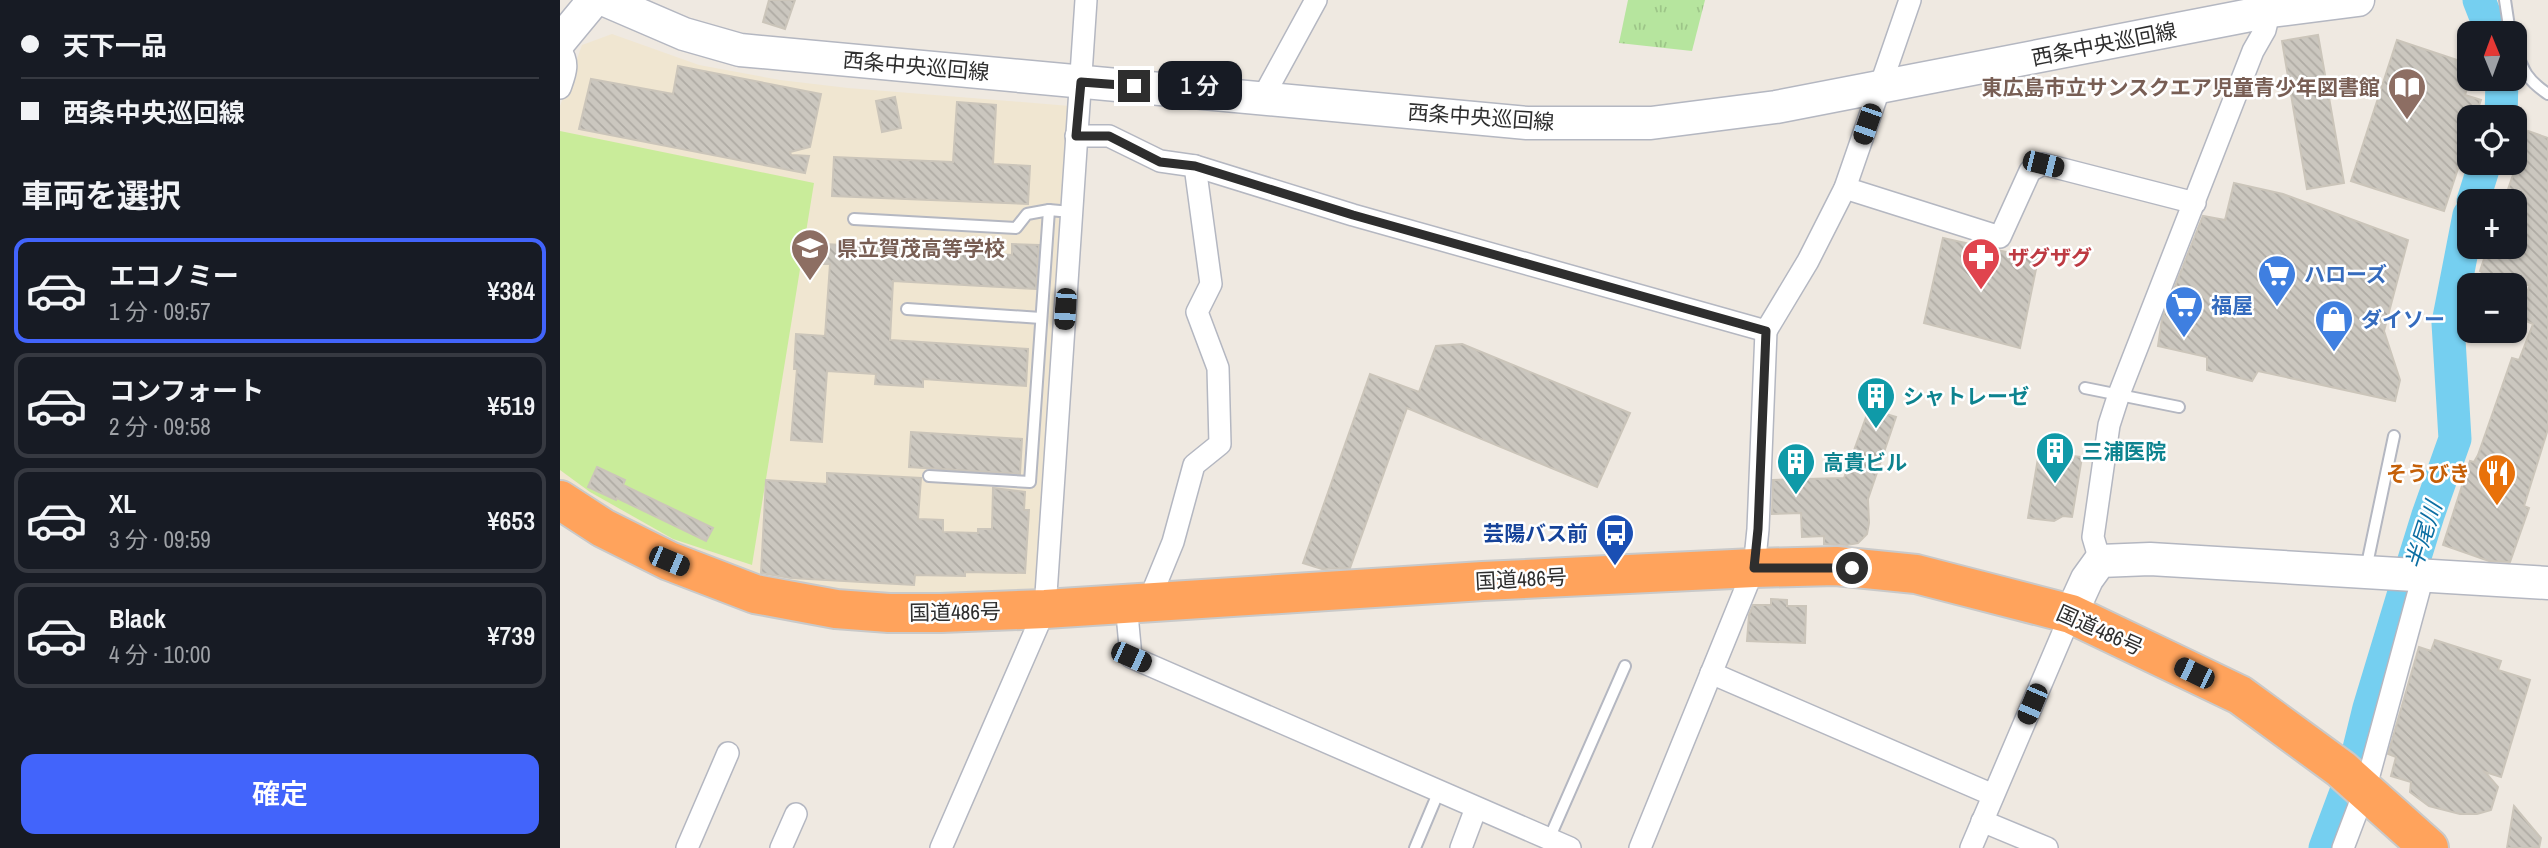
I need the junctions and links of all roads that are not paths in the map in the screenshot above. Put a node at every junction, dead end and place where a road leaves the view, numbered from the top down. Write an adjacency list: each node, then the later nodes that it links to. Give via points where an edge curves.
1 (594, 0): 10 (street)
2 (605, 0): 13 (street, 西条中央巡回線, via 684,34 740,50)
3 (1086, 0): 13 (street)
4 (1316, 0): 17 (street)
5 (1910, 0): 15 (street)
6 (2358, 0): 8 (street, 西条中央巡回線)
7 (2505, 0): 9 (lane)
8 (2271, 5): 15 (street, 西条中央巡回線); 21 (street)
9 (2508, 21)
10 (560, 41)
11 (560, 50): 14 (street, via 567,67)
12 (2527, 77): 16 (lane)
13 (1081, 82): 17 (street, 西条中央巡回線); 18 (street)
14 (560, 88)
15 (1879, 88): 17 (street, 西条中央巡回線, via 1651,123 1527,123); 20 (street)
16 (2548, 94)
17 (1267, 97)
18 (1076, 136): 19 (street, via 1109,136 1160,162); 23 (street)
19 (1195, 166): 27 (street); 39 (street, via 1211,284 1197,312 1218,368 1220,444 1194,465 1173,541)
20 (1845, 188): 21 (street, via 2000,237 2030,171 2043,164); 27 (street)
21 (2195, 203): 29 (street)
22 (1049, 210): 23 (lane); 24 (lane, via 1027,214 1016,228); 26 (lane)
23 (1071, 212): 40 (street)
24 (854, 219)
25 (907, 309): 26 (lane)
26 (1041, 318): 32 (lane, via 1030,482)
27 (1766, 331): 35 (street)
28 (2085, 388): 29 (lane)
29 (2119, 394): 30 (lane); 34 (street, via 2109,425 2093,537)
30 (2179, 407)
31 (2394, 436): 36 (lane)
32 (929, 476)
33 (560, 500): 40 (highway, 国道486号, via 669,561 755,594 889,613)
34 (2100, 561): 36 (street, via 2150,559); 41 (street)
35 (1754, 568): 39 (highway, 国道486号); 41 (highway, 国道486号, via 1836,566 1916,574); 43 (street)
36 (2374, 573): 37 (street)
37 (2435, 576): 38 (street); 45 (street)
38 (2548, 580)
39 (1137, 603): 40 (highway, 国道486号); 46 (street, via 1131,657)
40 (1045, 609): 54 (street)
41 (2071, 614): 45 (highway, 国道486号, via 2240,695); 47 (street)
42 (1625, 666): 51 (lane)
43 (1711, 673): 47 (street); 58 (street)
44 (728, 753): 52 (street)
45 (2353, 779): 61 (street); 62 (highway, 国道486号)
46 (1439, 791): 48 (street); 55 (lane)
47 (1993, 795): 50 (street)
48 (1476, 808): 51 (street); 56 (street)
49 (796, 814): 53 (street)
50 (1982, 821): 59 (street); 60 (street)
51 (1549, 839): 57 (street)
52 (687, 848)
53 (781, 848)
54 (941, 848)
55 (1415, 848)
56 (1461, 848)
57 (1570, 848)
58 (1640, 848)
59 (1970, 848)
60 (2047, 848)
61 (2343, 848)
62 (2429, 848)

